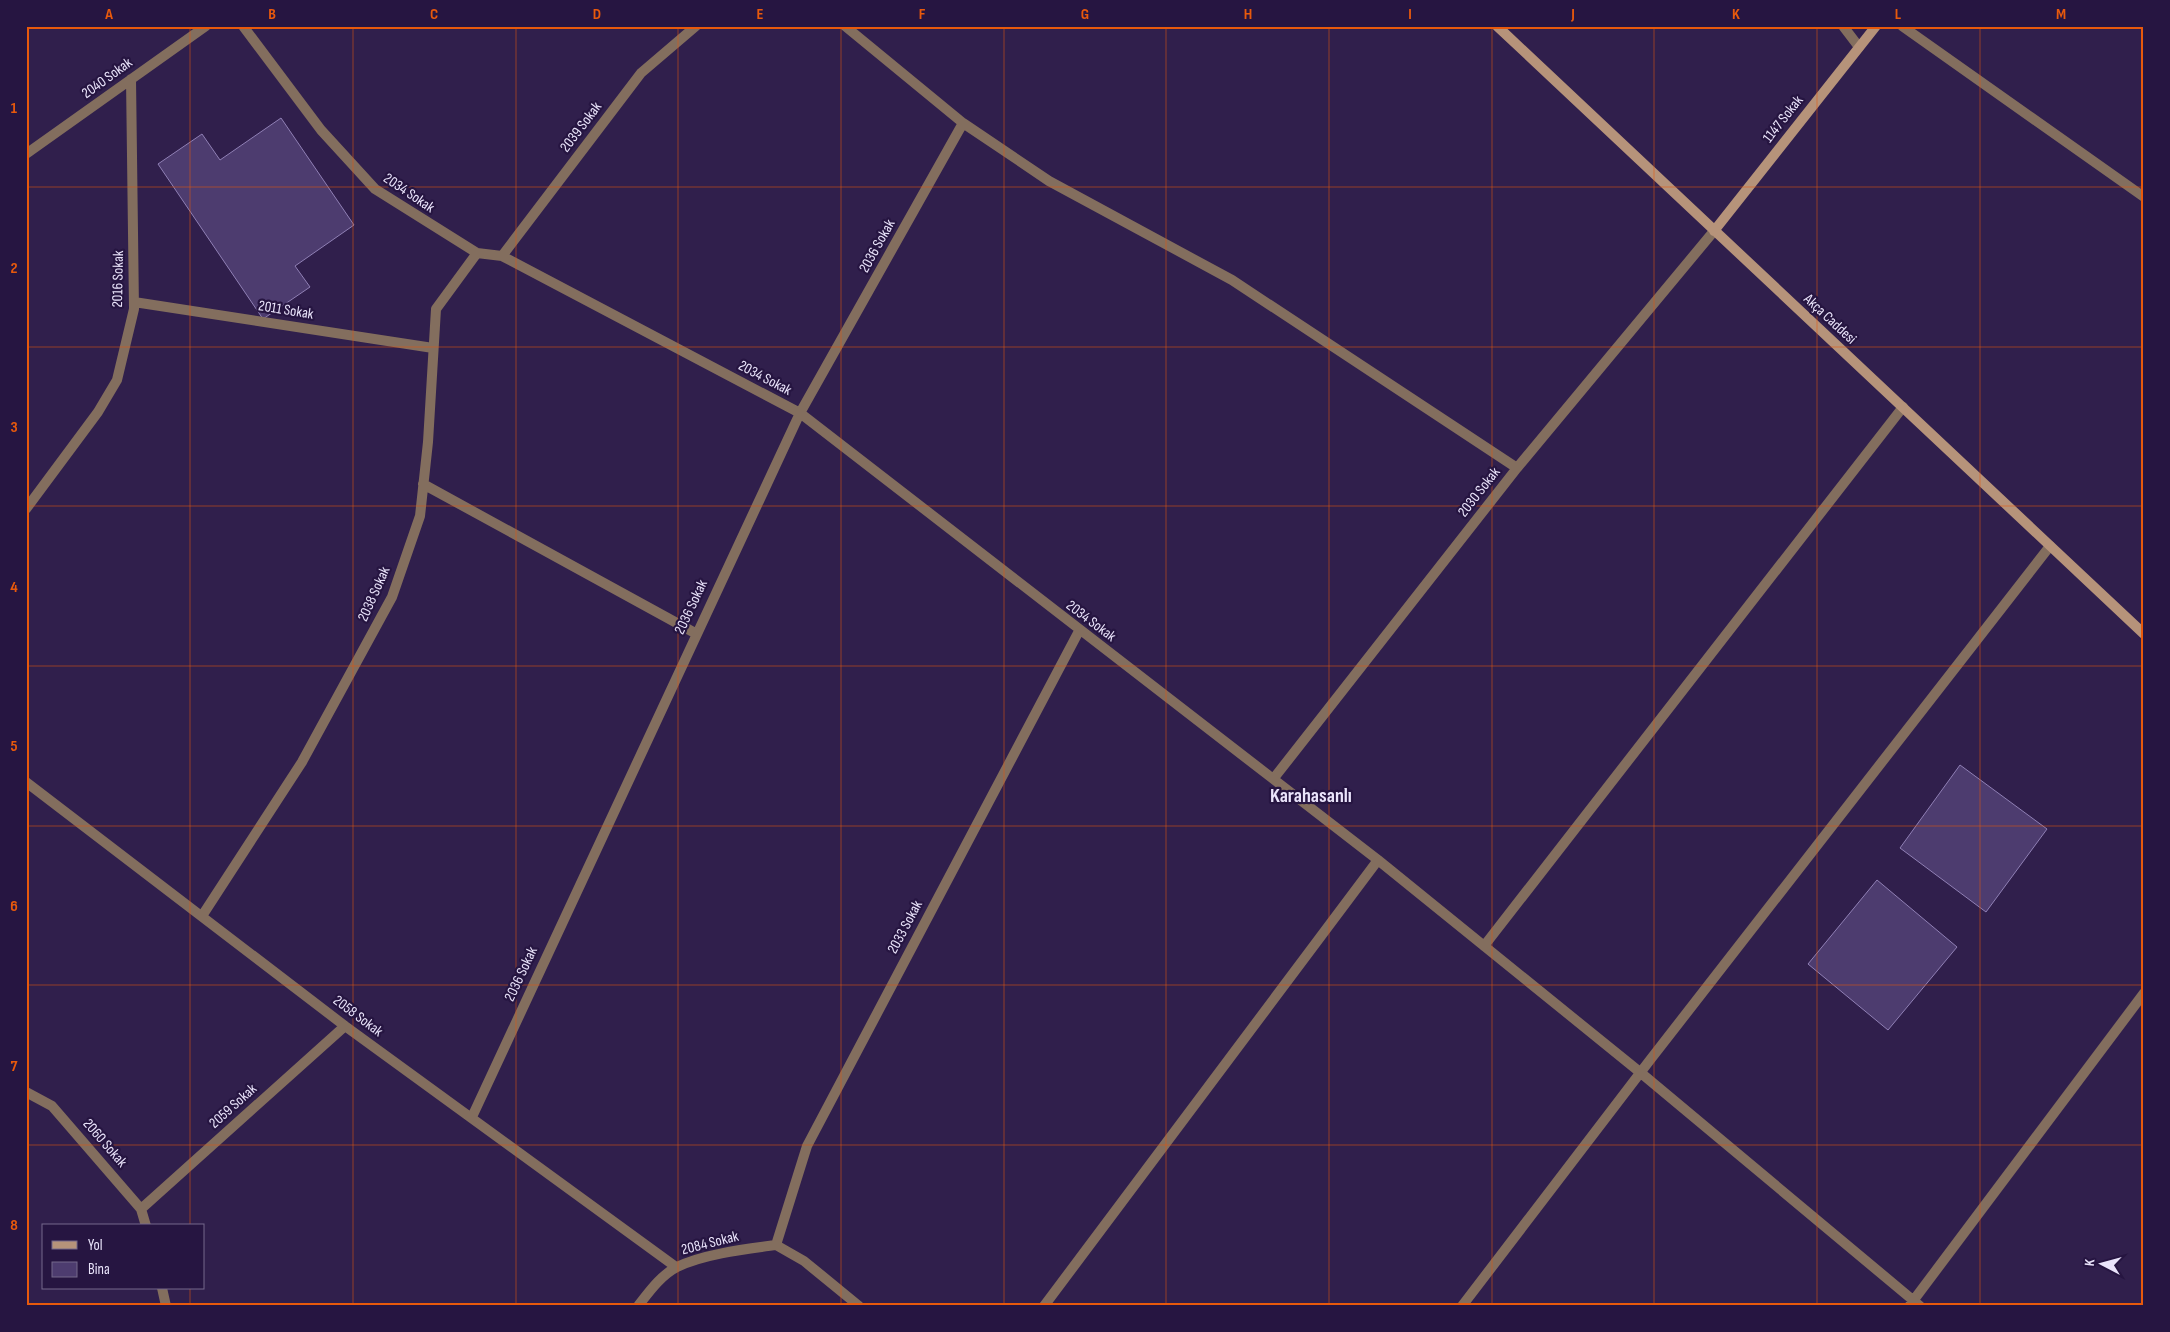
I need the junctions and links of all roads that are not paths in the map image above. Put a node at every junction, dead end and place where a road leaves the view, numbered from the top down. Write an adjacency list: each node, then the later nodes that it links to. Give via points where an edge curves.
1 (206, 26): 10 (street, 2040 Sokak)
2 (243, 26): 15 (street, 2034 Sokak, via 321,130 375,189)
3 (696, 26): 16 (street, 2039 Sokak, via 641,73)
4 (845, 26): 11 (street)
5 (1497, 26): 14 (street, Akça Caddesi)
6 (1843, 26): 9 (street)
7 (1876, 26): 9 (street, 1147 Sokak)
8 (1902, 26): 13 (street)
9 (1859, 47): 14 (street, 1147 Sokak)
10 (131, 79): 12 (street, 2040 Sokak); 17 (street, 2016 Sokak)
11 (964, 122): 20 (street, 2036 Sokak); 21 (street, via 1049,181 1232,280)
12 (26, 154)
13 (2144, 197)
14 (1714, 231): 19 (street, Akça Caddesi); 21 (street, 2030 Sokak)
15 (477, 253): 16 (street, 2034 Sokak); 18 (street, 2038 Sokak, via 436,309)
16 (502, 256): 20 (street, 2034 Sokak)
17 (134, 302): 18 (street, 2011 Sokak); 23 (street, 2016 Sokak, via 117,380 98,412)
18 (433, 348): 22 (street, 2038 Sokak)
19 (1903, 407): 24 (street, Akça Caddesi); 32 (street)
20 (800, 413): 25 (street, 2034 Sokak); 26 (street, 2036 Sokak)
21 (1516, 468): 28 (street, 2030 Sokak)
22 (423, 484): 26 (street); 31 (street, 2038 Sokak, via 420,516 392,597 302,762)
23 (26, 509)
24 (2050, 546): 27 (street, Akça Caddesi); 35 (street)
25 (1079, 630): 28 (street, 2034 Sokak); 40 (street, 2033 Sokak, via 807,1146)
26 (695, 633): 37 (street, 2036 Sokak)
27 (2144, 634)
28 (1274, 778): 30 (street, 2034 Sokak)
29 (26, 782): 31 (street, 2058 Sokak)
30 (1378, 860): 32 (street, 2034 Sokak); 47 (street)
31 (202, 916): 34 (street, 2058 Sokak)
32 (1484, 946): 35 (street, 2034 Sokak)
33 (2144, 993): 43 (street)
34 (346, 1026): 37 (street, 2058 Sokak); 38 (street, 2059 Sokak)
35 (1641, 1073): 43 (street, 2034 Sokak); 48 (street)
36 (26, 1092): 38 (street, 2060 Sokak, via 52,1106)
37 (472, 1116): 41 (street, 2058 Sokak)
38 (141, 1209): 39 (street, 2060 Sokak)
39 (145, 1224)
40 (776, 1245): 41 (street, 2084 Sokak, via 735,1250); 46 (street, via 804,1261)
41 (676, 1267): 45 (street, 2084 Sokak)
42 (162, 1290): 44 (street)
43 (1914, 1304)
44 (166, 1306)
45 (638, 1306)
46 (859, 1306)
47 (1044, 1306)
48 (1462, 1306)

